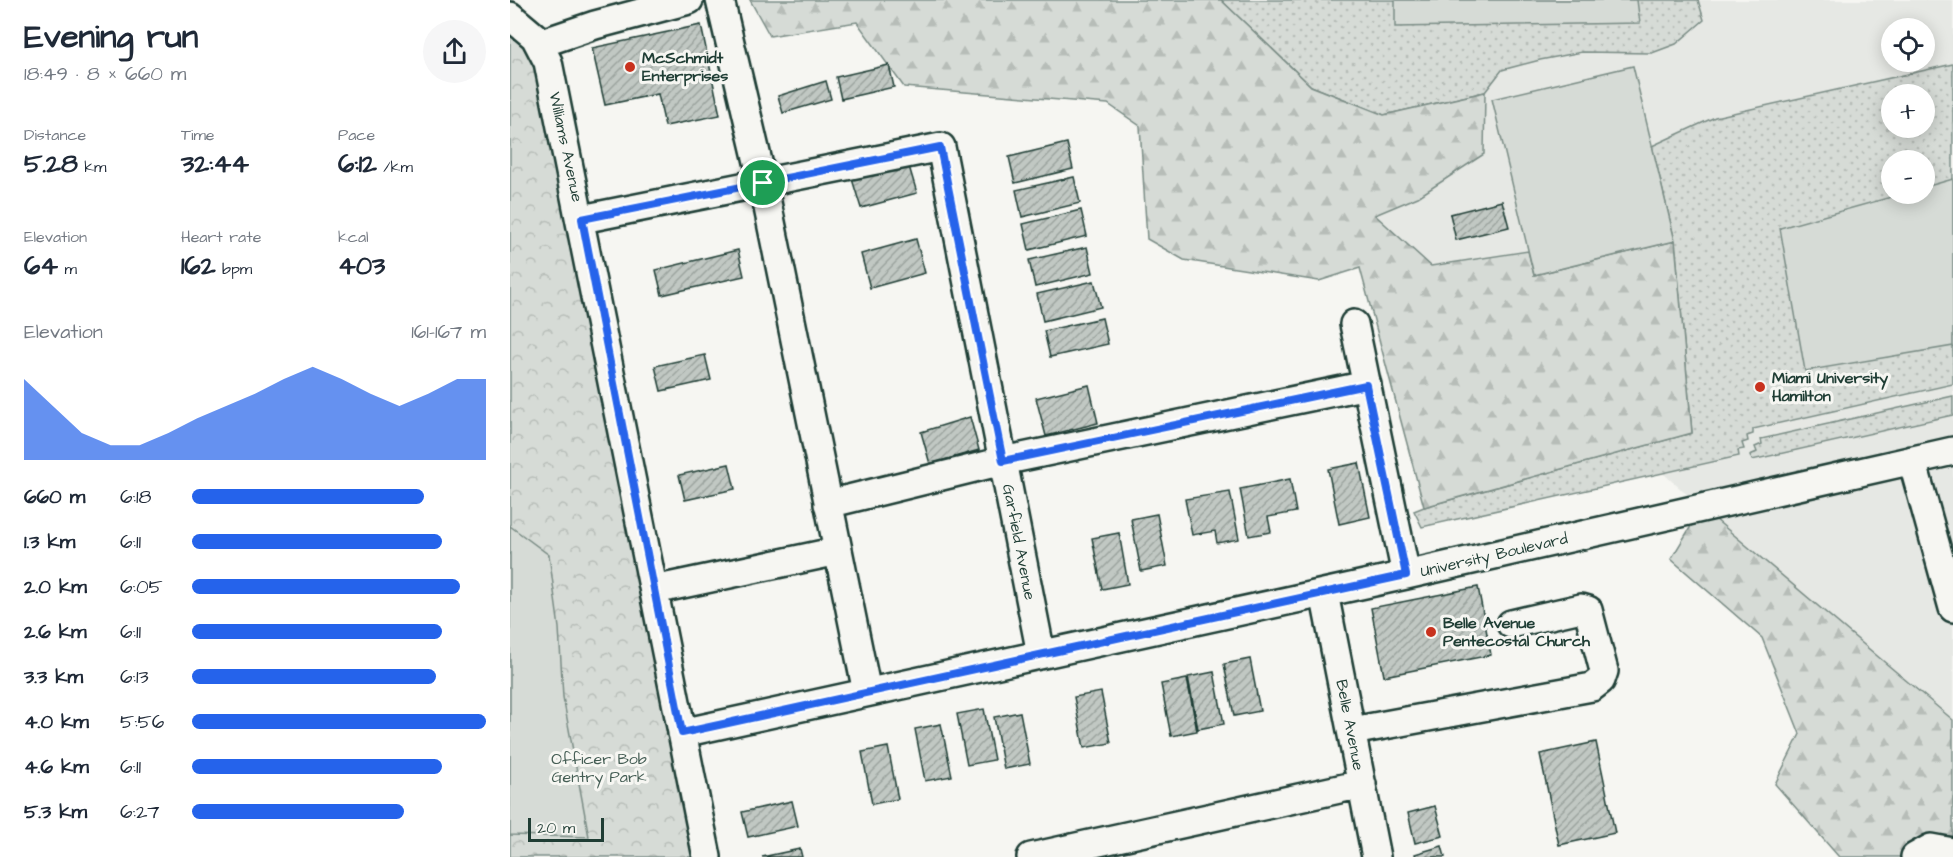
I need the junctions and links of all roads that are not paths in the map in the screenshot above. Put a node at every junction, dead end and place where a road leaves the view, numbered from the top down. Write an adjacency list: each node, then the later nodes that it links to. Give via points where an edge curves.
1 (689, 0): 4 (street)
2 (720, 0): 5 (street)
3 (510, 16): 4 (street, Williams Avenue)
4 (539, 44): 6 (street, Williams Avenue, via 548,62)
5 (763, 183): 6 (street); 11 (street, Garfield Avenue, via 940,147); 12 (street)
6 (582, 219): 15 (street, Williams Avenue)
7 (1354, 324): 8 (street)
8 (1366, 385): 11 (street); 14 (street)
9 (1953, 451): 10 (street, University Boulevard)
10 (1912, 460): 14 (street, University Boulevard); 17 (street)
11 (1003, 461): 12 (street); 19 (street, Garfield Avenue)
12 (828, 504): 13 (street)
13 (838, 551): 15 (street); 20 (street)
14 (1406, 575): 16 (street, University Boulevard)
15 (654, 590): 22 (street, Williams Avenue)
16 (1324, 593): 19 (street, University Boulevard); 21 (street, Belle Avenue)
17 (1953, 608)
18 (1511, 624): 21 (street, via 1581,608 1588,610 1604,671 1600,680 1592,687)
19 (1041, 654): 20 (street, University Boulevard)
20 (867, 692): 22 (street, University Boulevard)
21 (1352, 731): 23 (street, Belle Avenue)
22 (682, 733): 25 (street, Williams Avenue)
23 (1362, 784): 26 (street); 27 (street, Belle Avenue)
24 (1953, 852): 28 (street, via 1931,848)
25 (707, 857)
26 (1031, 857)
27 (1376, 857)
28 (1915, 857)

